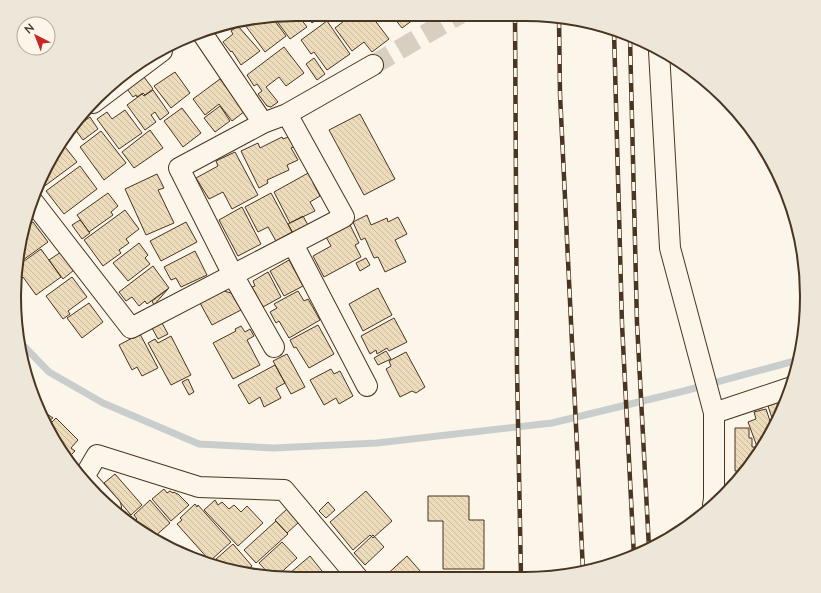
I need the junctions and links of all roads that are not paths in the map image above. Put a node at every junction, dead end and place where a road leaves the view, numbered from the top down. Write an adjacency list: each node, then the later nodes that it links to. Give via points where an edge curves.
1 (204, 37): 5 (street)
2 (659, 56): 12 (street, via 670,248)
3 (373, 65): 4 (street)
4 (287, 114): 5 (street); 7 (street, via 344,217)
5 (263, 123): 8 (street, via 180,168)
6 (37, 206): 8 (street, via 131,328)
7 (293, 244): 8 (street); 10 (street)
8 (233, 275): 9 (street)
9 (274, 347)
10 (367, 386)
11 (783, 390): 12 (street)
12 (714, 413): 14 (street)
13 (86, 474): 15 (street, via 98,455 199,487 284,490)
14 (716, 494)
15 (353, 572)

